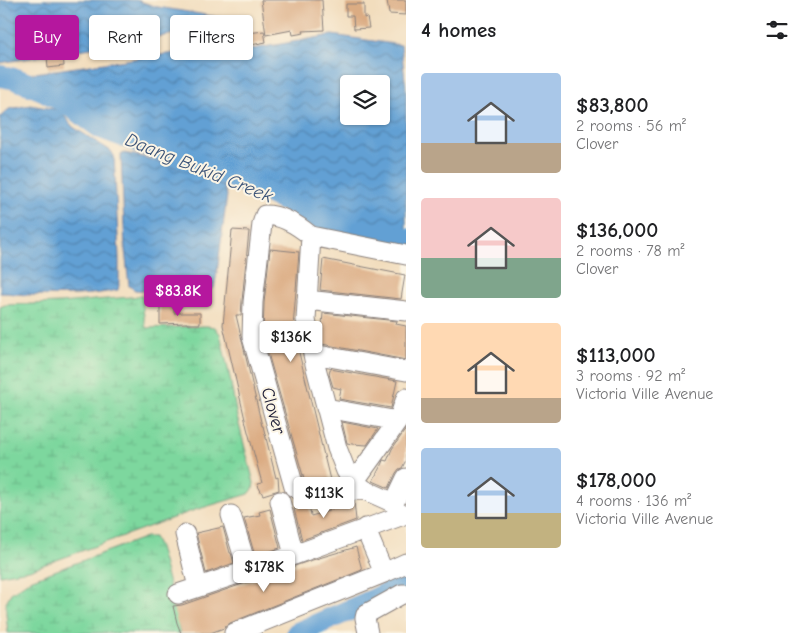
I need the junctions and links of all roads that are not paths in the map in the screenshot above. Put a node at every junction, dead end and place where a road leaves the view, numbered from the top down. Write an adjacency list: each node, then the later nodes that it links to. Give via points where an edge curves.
1 (312, 236): 2 (street); 3 (street); 11 (street, Clover, via 284,219 265,215 253,302 252,337 294,487 303,492)
2 (406, 255)
3 (307, 300): 4 (street); 5 (street, via 306,320)
4 (406, 311)
5 (313, 354): 6 (street); 8 (street)
6 (406, 370)
7 (406, 398): 9 (street)
8 (326, 408): 9 (street); 11 (street, via 346,471)
9 (398, 421): 11 (street)
10 (406, 478): 13 (street)
11 (359, 486): 13 (street)
12 (280, 501): 17 (street)
13 (400, 511): 15 (street)
14 (231, 515): 19 (street)
15 (364, 528): 17 (street); 20 (street)
16 (186, 534): 21 (street)
17 (294, 555): 19 (street)
18 (406, 563): 20 (street)
19 (248, 571): 21 (street)
20 (384, 573): 24 (street)
21 (198, 587): 22 (street)
22 (178, 594)
23 (406, 594): 25 (street, via 368,612 364,618)
24 (234, 633)
25 (368, 633)

